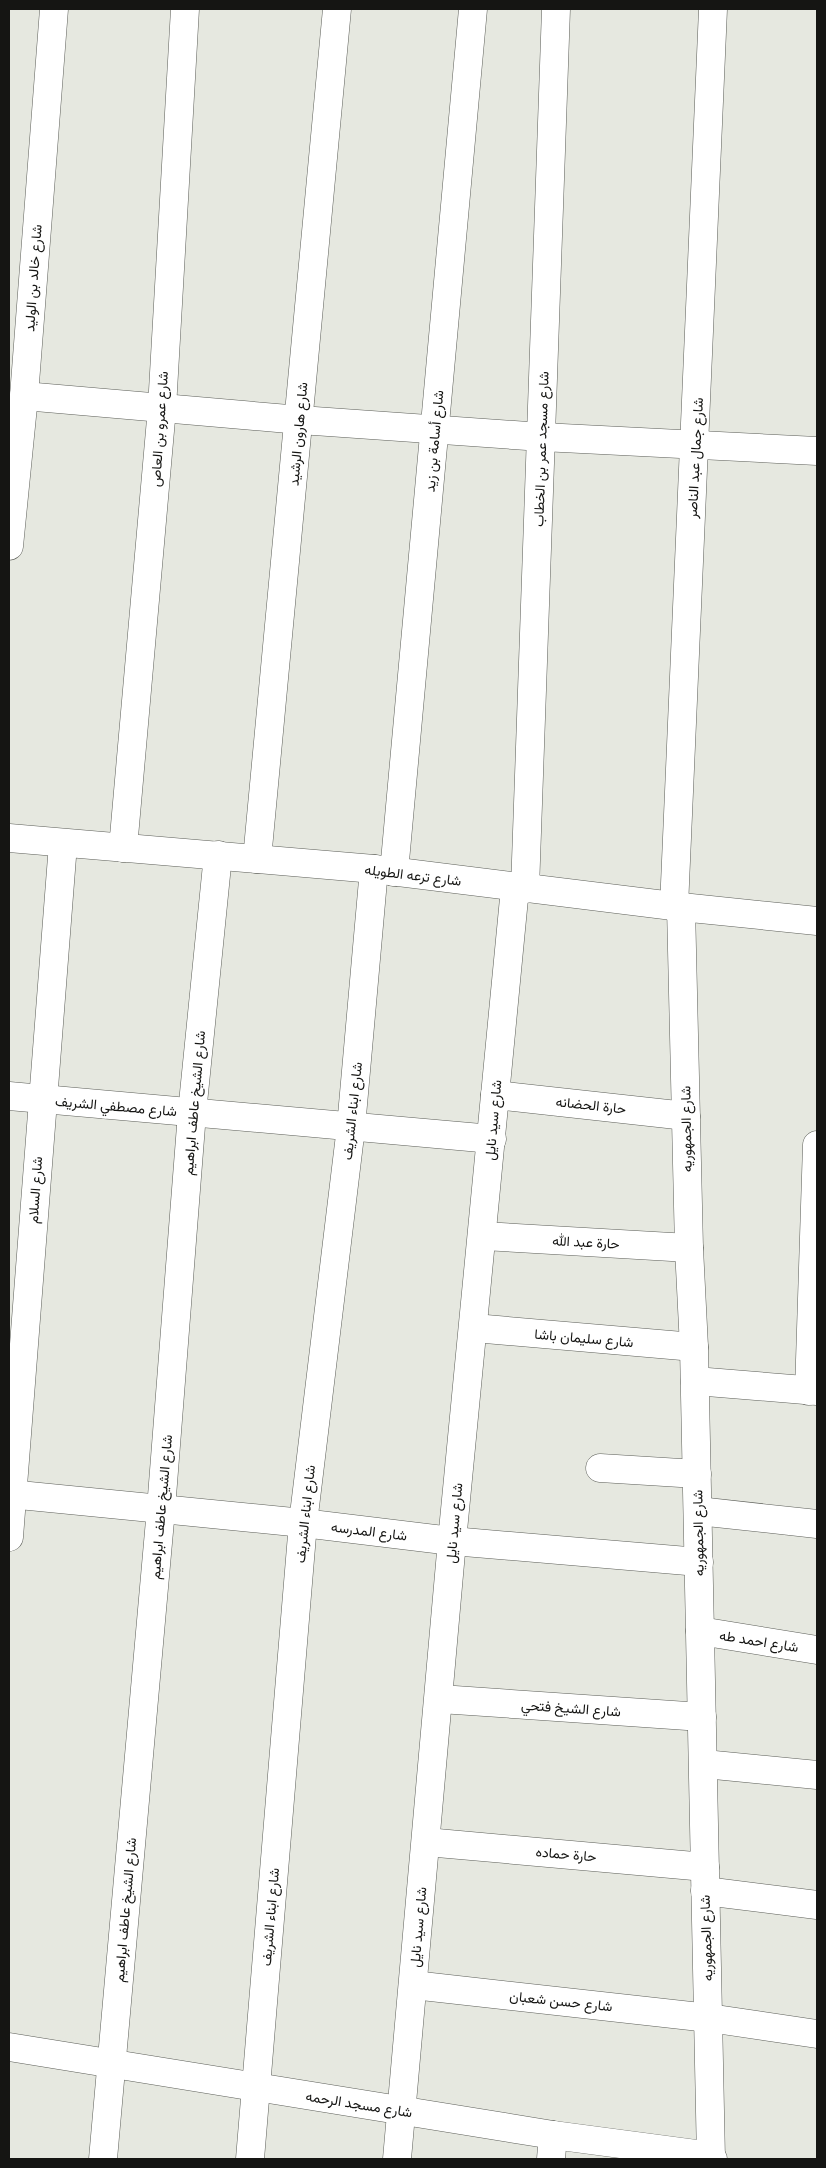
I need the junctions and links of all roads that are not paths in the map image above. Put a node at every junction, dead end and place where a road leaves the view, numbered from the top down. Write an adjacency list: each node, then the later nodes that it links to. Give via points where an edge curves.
1 (54, 9): 7 (street, شارع خالد بن الوليد)
2 (185, 9): 8 (street, شارع عمرو بن العاص)
3 (337, 9): 9 (street, شارع هارون الرشيد)
4 (473, 9): 10 (street, شارع أسامة بن زيد)
5 (556, 9): 11 (street, شارع مسجد عمر بن الخطاب)
6 (713, 9): 12 (street, شارع جمال عبد الناصر)
7 (24, 396): 8 (street); 14 (street, شارع خالد بن الوليد)
8 (162, 408): 9 (street); 17 (street, شارع عمرو بن العاص)
9 (300, 420): 10 (street); 19 (street, شارع هارون الرشيد)
10 (436, 430): 11 (street); 20 (street, شارع أسامة بن زيد)
11 (542, 437): 12 (street); 21 (street, شارع مسجد عمر بن الخطاب)
12 (695, 445): 13 (street); 22 (street, شارع جمال عبد الناصر)
13 (817, 451)
14 (9, 546)
15 (9, 838): 16 (street, شارع ترعه الطويله)
16 (63, 844): 17 (street, شارع ترعه الطويله); 26 (street, شارع السلام)
17 (123, 848): 18 (street, شارع ترعه الطويله)
18 (218, 855): 19 (street, شارع ترعه الطويله); 27 (street, شارع الشيخ عاطف ابراهيم)
19 (257, 859): 20 (street, شارع ترعه الطويله)
20 (384, 871): 21 (street, شارع ترعه الطويله); 29 (street, شارع ابناء الشريف)
21 (520, 888): 22 (street, شارع ترعه الطويله); 24 (street, شارع سيد نايل)
22 (677, 907): 23 (street, شارع ترعه الطويله); 28 (street, شارع الجمهوريه)
23 (817, 921)
24 (496, 1095): 28 (street, حارة الحضانه); 30 (street, شارع سيد نايل)
25 (9, 1096): 26 (street, شارع مصطفي الشريف)
26 (41, 1099): 27 (street, شارع مصطفي الشريف); 40 (street, شارع السلام)
27 (192, 1113): 29 (street, شارع مصطفي الشريف); 41 (street, شارع الشيخ عاطف ابراهيم)
28 (686, 1116): 33 (street, شارع الجمهوريه)
29 (351, 1127): 30 (street, شارع مصطفي الشريف); 43 (street, شارع ابناء الشريف)
30 (492, 1139): 32 (street, شارع سيد نايل)
31 (817, 1145): 37 (street)
32 (482, 1236): 33 (street, حارة عبد الله); 34 (street, شارع سيد نايل)
33 (689, 1248): 35 (street, شارع الجمهوريه)
34 (474, 1328): 35 (street, شارع سليمان باشا); 46 (street, شارع سيد نايل)
35 (694, 1347): 36 (street, شارع الجمهوريه)
36 (695, 1381): 37 (street); 39 (street, شارع الجمهوريه)
37 (813, 1391)
38 (600, 1468): 39 (street)
39 (697, 1474): 42 (street, شارع الجمهوريه)
40 (10, 1494): 41 (street, شارع المدرسه); 45 (street, شارع السلام)
41 (161, 1509): 43 (street, شارع المدرسه); 61 (street, شارع الشيخ عاطف ابراهيم)
42 (698, 1511): 44 (street); 47 (street, شارع الجمهوريه)
43 (303, 1523): 46 (street, شارع المدرسه); 62 (street, شارع ابناء الشريف)
44 (817, 1524)
45 (9, 1537)
46 (452, 1541): 47 (street, شارع المدرسه); 50 (street, شارع سيد نايل)
47 (699, 1562): 48 (street, شارع الجمهوريه)
48 (700, 1631): 49 (street, شارع احمد طه); 51 (street, شارع الجمهوريه)
49 (817, 1650)
50 (440, 1700): 51 (street, شارع الشيخ فتحي); 54 (street, شارع سيد نايل)
51 (702, 1717): 52 (street, شارع الجمهوريه)
52 (704, 1764): 53 (street); 55 (street, شارع الجمهوريه)
53 (817, 1776)
54 (426, 1842): 55 (street, حارة حماده); 57 (street, شارع سيد نايل)
55 (705, 1879): 56 (street, حارة حماده); 58 (street, شارع الجمهوريه)
56 (817, 1905)
57 (413, 1985): 58 (street, شارع حسن شعبان); 63 (street, شارع سيد نايل)
58 (709, 2018): 59 (street, شارع حسن شعبان); 65 (street, شارع الجمهوريه)
59 (817, 2034)
60 (9, 2047): 61 (street, شارع مسجد الرحمه)
61 (111, 2064): 62 (street, شارع مسجد الرحمه); 66 (street, شارع الشيخ عاطف ابراهيم)
62 (255, 2088): 63 (street, شارع مسجد الرحمه); 67 (street, شارع ابناء الشريف)
63 (401, 2110): 64 (street, شارع مسجد الرحمه); 68 (street, شارع سيد نايل)
64 (552, 2147): 65 (street, شارع مسجد الرحمه)
65 (711, 2158)
66 (103, 2159)
67 (250, 2159)
68 (397, 2159)

